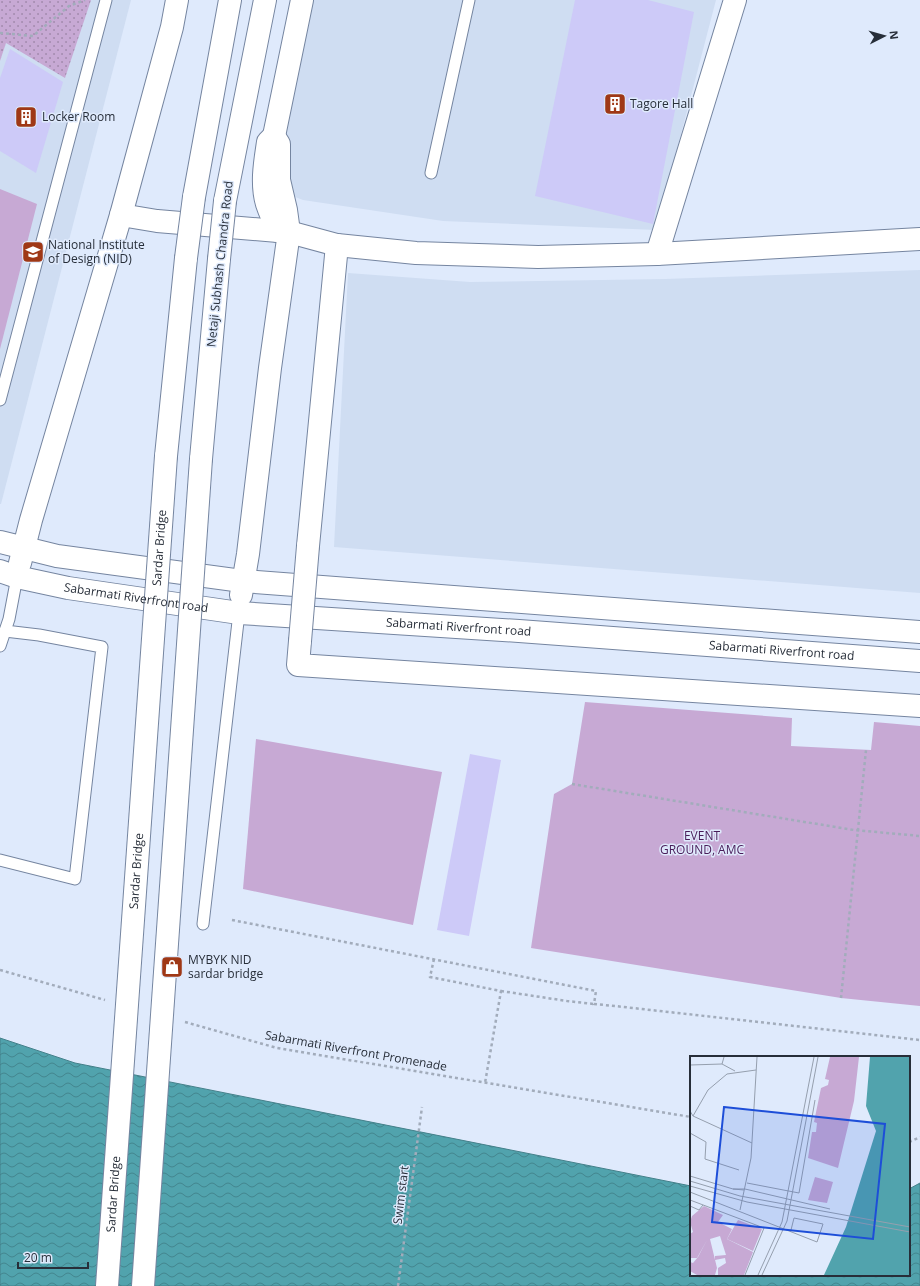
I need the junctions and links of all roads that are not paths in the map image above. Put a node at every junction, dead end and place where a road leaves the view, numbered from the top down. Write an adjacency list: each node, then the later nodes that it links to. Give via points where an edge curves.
1 (106, 0): 14 (lane)
2 (177, 0): 9 (street)
3 (230, 0): 27 (street, Sardar Bridge, bridge, via 194,197 166,456)
4 (265, 0): 28 (street, Netaji Subhash Chandra Road, bridge, via 225,201 219,259 201,459)
5 (302, 0): 10 (street, via 274,136 279,144 279,180 286,210)
6 (469, 0): 8 (lane)
7 (735, 0): 13 (street)
8 (430, 173)
9 (121, 215): 10 (street); 16 (street)
10 (284, 231): 12 (street); 18 (street, via 248,554)
11 (920, 239): 13 (street)
12 (337, 245): 13 (street, via 416,253 530,256); 24 (street, bridge, via 298,665)
13 (657, 254)
14 (0, 400)
15 (0, 542): 16 (street)
16 (23, 549): 17 (street); 18 (street, via 57,556)
17 (9, 574): 19 (street, Sabarmati Riverfront road, via 68,588); 20 (lane, via 9,619)
18 (242, 581): 19 (street); 21 (street)
19 (239, 613): 23 (street, Sabarmati Riverfront road); 26 (lane)
20 (5, 631): 22 (lane); 25 (lane, via 102,648 75,879)
21 (920, 632)
22 (0, 646)
23 (920, 661)
24 (920, 706)
25 (0, 860)
26 (203, 924)
27 (107, 1286)
28 (143, 1286)

